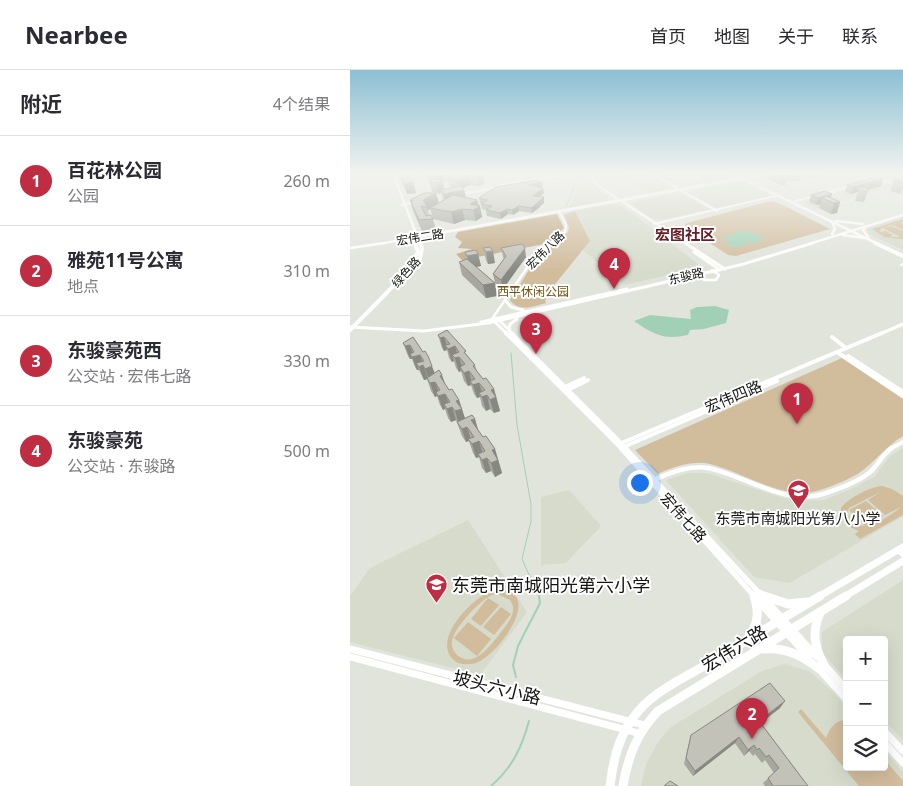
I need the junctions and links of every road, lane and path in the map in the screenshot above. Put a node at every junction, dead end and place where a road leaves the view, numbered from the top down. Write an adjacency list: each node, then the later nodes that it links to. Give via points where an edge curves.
1 (404, 206): 17 (main road, 绿色路)
2 (586, 206): 9 (street, 宏伟二路)
3 (631, 206): 12 (street)
4 (711, 206): 8 (street)
5 (732, 206): 8 (street)
6 (802, 206): 11 (main road)
7 (806, 206): 11 (main road)
8 (717, 210): 12 (street)
9 (560, 212): 17 (street, 宏伟二路); 28 (street, 宏伟八路, via 566,225 565,232 533,259)
10 (903, 213): 13 (street, 东骏路)
11 (834, 222): 13 (street); 14 (main road); 15 (street, via 836,229)
12 (655, 223): 22 (street)
13 (864, 225): 14 (street, 东骏路); 18 (street)
14 (850, 229): 15 (street, 东骏路); 16 (street, 东骏路); 18 (main road)
15 (832, 234): 22 (street, 东骏路)
16 (836, 235): 18 (street); 22 (street, 东骏路)
17 (416, 238): 19 (street, 宏伟二路); 34 (main road, 绿色路, via 422,251 420,259)
18 (867, 238): 21 (main road)
19 (390, 242): 20 (street)
20 (350, 248)
21 (903, 255)
22 (719, 269): 23 (street, 东骏路); 24 (street)
23 (696, 275): 25 (street, via 702,280); 30 (street, 东骏路); 31 (street, 东骏路)
24 (716, 280): 25 (street); 26 (street)
25 (712, 281): 27 (street)
26 (721, 284)
27 (716, 285)
28 (513, 287): 29 (street, 宏伟八路); 32 (street, 宏伟八路)
29 (506, 301): 30 (street, via 514,308); 32 (street, 宏伟八路)
30 (530, 310): 32 (street, 东骏路)
31 (523, 316): 32 (street, 东骏路); 35 (street, via 510,324)
32 (496, 320): 34 (street, 东骏路, via 419,331); 35 (street, 宏伟七路); 43 (street, 宏伟七路)
33 (903, 325): 37 (street, 宏伟四路)
34 (351, 328)
35 (509, 331): 39 (street, 宏伟七路)
36 (832, 337): 37 (street)
37 (841, 352): 40 (street); 41 (street); 43 (street, 宏伟四路)
38 (586, 379): 39 (street)
39 (566, 388): 43 (street, 宏伟七路)
40 (903, 392)
41 (903, 396)
42 (903, 442): 44 (street, via 880,458 869,473 821,495 781,493 707,468 678,470)
43 (620, 446): 44 (street, 宏伟七路); 47 (street, 宏伟七路)
44 (656, 479): 47 (street, 宏伟七路)
45 (901, 551): 48 (main road, 宏伟六路)
46 (903, 561): 49 (main road, 宏伟六路)
47 (756, 595): 48 (main road, via 791,604); 50 (street, 宏伟七路); 52 (main road, via 758,620)
48 (811, 601): 50 (main road, 宏伟六路)
49 (820, 613): 51 (main road, 宏伟六路); 56 (main road, via 814,641)
50 (780, 620): 51 (street, 宏伟七路); 52 (main road, 宏伟六路)
51 (789, 631): 54 (main road, 宏伟六路); 56 (street, 宏伟七路)
52 (746, 640): 59 (main road, 宏伟六路, via 649,701)
53 (350, 649): 59 (street, 坡头六小路)
54 (758, 650): 56 (main road, via 795,653); 60 (main road, 宏伟六路, via 658,711)
55 (350, 657): 61 (street, 坡头六小路)
56 (820, 666): 57 (street, 宏伟七路); 58 (street, 宏伟七路)
57 (843, 686)
58 (843, 695)
59 (630, 722): 60 (street, 坡头六小路); 61 (main road, 宏伟六路)
60 (641, 729): 61 (street, 坡头六小路); 67 (main road, 宏伟六路, via 629,754)
61 (625, 730): 66 (main road, 宏伟六路, via 613,760)
62 (888, 735): 64 (street)
63 (888, 746): 65 (street)
64 (903, 752)
65 (903, 762)
66 (610, 786)
67 (622, 786)

